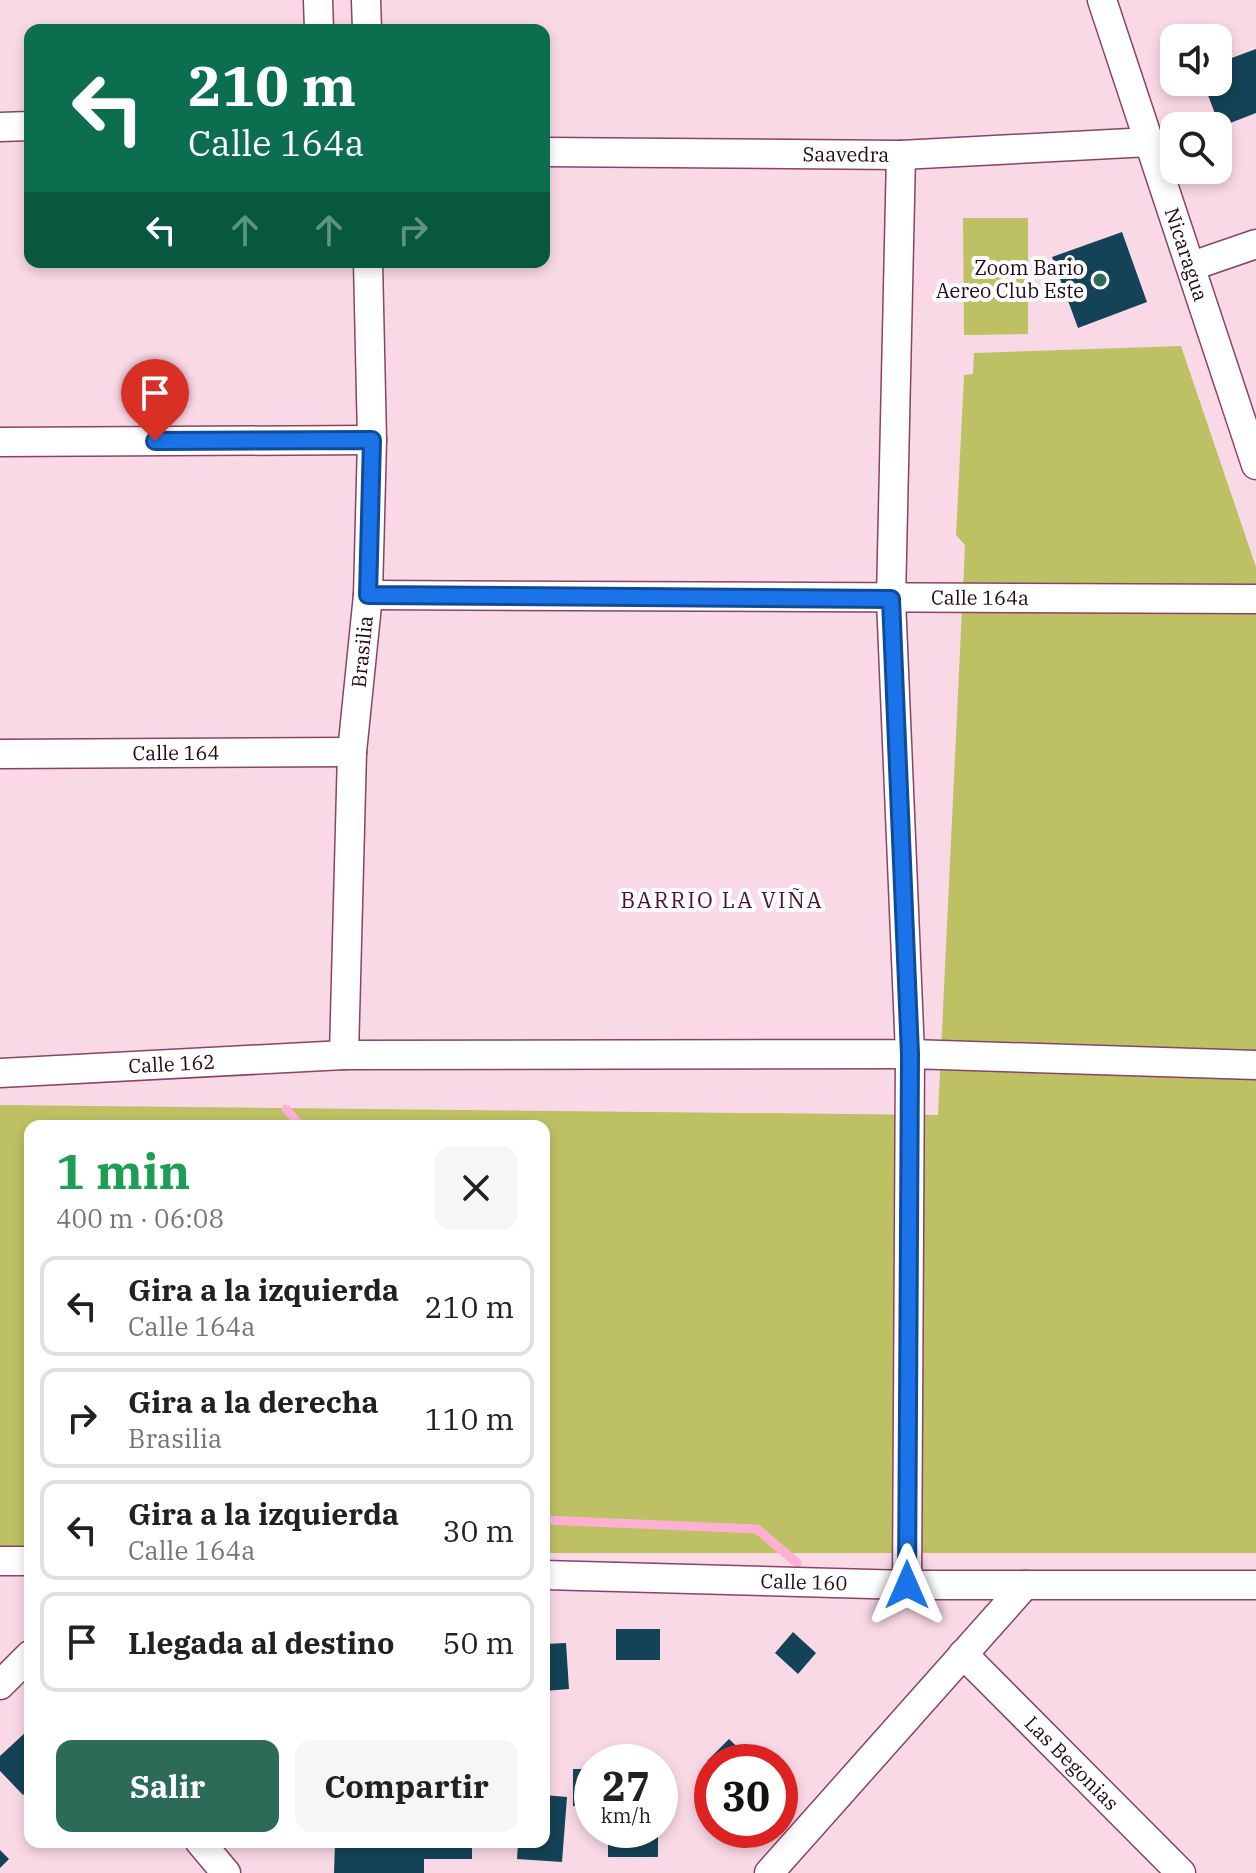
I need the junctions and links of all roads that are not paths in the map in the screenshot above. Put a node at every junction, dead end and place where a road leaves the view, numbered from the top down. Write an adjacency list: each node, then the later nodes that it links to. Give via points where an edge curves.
1 (318, 0): 4 (street)
2 (366, 0): 5 (street)
3 (1102, 0): 8 (street, Nicaragua)
4 (319, 24)
5 (367, 24)
6 (24, 126): 7 (street)
7 (0, 127)
8 (1149, 142): 10 (street, Saavedra); 12 (street, Nicaragua)
9 (550, 152): 10 (street, Saavedra)
10 (901, 155): 18 (street)
11 (1256, 244): 12 (street)
12 (1192, 266): 16 (street, Nicaragua)
13 (368, 268): 14 (street, Brasilia)
14 (372, 440): 15 (street); 17 (street, Brasilia)
15 (0, 442)
16 (1256, 465)
17 (368, 595): 18 (street, Calle 164a); 20 (street, Brasilia)
18 (891, 599): 19 (street, Calle 164a); 22 (street)
19 (1256, 599)
20 (352, 752): 21 (street, Calle 164); 23 (street, Brasilia)
21 (0, 754)
22 (910, 1054): 23 (street, Calle 162); 24 (street, Calle 162); 29 (street)
23 (344, 1055): 25 (street, Calle 162)
24 (1256, 1065)
25 (0, 1073)
26 (0, 1561): 27 (street)
27 (24, 1561)
28 (550, 1575): 29 (street, Calle 160)
29 (907, 1585): 30 (street, Calle 160)
30 (1025, 1585): 31 (street, Calle 160); 32 (street)
31 (1256, 1585)
32 (963, 1654): 37 (street); 38 (street, Las Begonias)
33 (24, 1661): 34 (street)
34 (0, 1685)
35 (205, 1848): 36 (street)
36 (226, 1873)
37 (769, 1873)
38 (1181, 1873)

